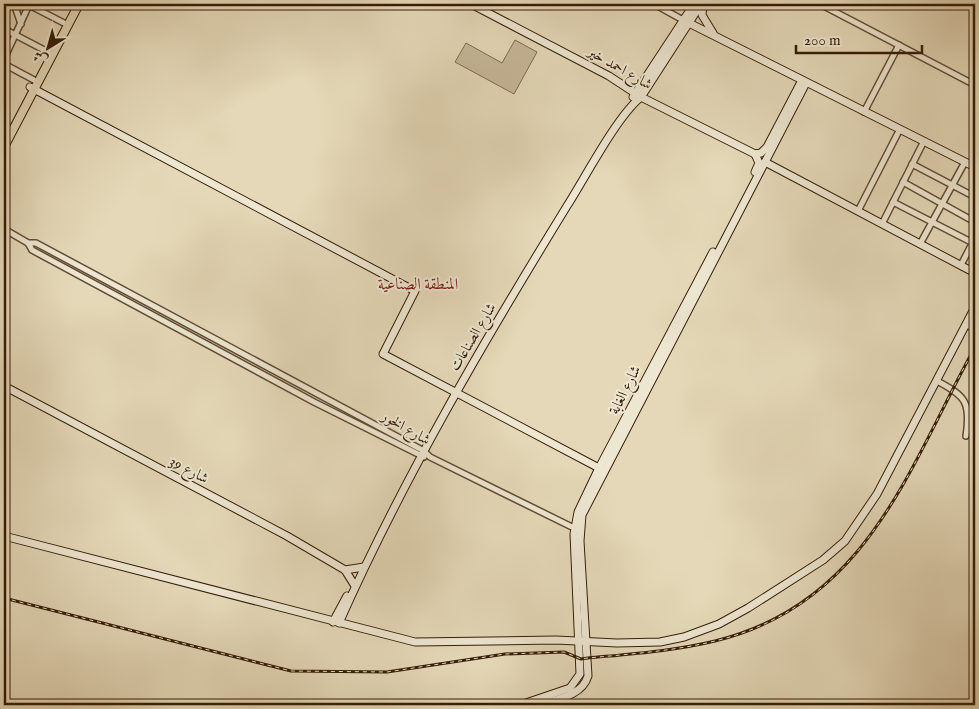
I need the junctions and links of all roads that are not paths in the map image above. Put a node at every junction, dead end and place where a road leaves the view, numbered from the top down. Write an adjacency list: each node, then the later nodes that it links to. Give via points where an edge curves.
1 (14, 4): 12 (street)
2 (28, 4): 11 (street); 12 (street)
3 (73, 4): 11 (main road)
4 (79, 4): 21 (main road)
5 (471, 4): 24 (street, شارع احمد خير)
6 (654, 4): 10 (street)
7 (694, 4): 10 (street)
8 (702, 4): 10 (street); 14 (street, via 704,21)
9 (820, 4): 16 (street)
10 (686, 21): 14 (street); 24 (street); 26 (street)
11 (64, 23): 17 (main road)
12 (21, 24): 15 (street)
13 (4, 29): 15 (street)
14 (713, 33): 20 (street)
15 (16, 35): 17 (street); 18 (street)
16 (899, 45): 22 (street); 28 (street)
17 (48, 52): 21 (main road)
18 (4, 59)
19 (4, 64): 21 (street)
20 (804, 81): 23 (street); 25 (street, شارع الغابة); 29 (street, شارع الغابة)
21 (33, 85): 31 (main road); 33 (main road); 61 (street, via 415,291 383,354)
22 (975, 85)
23 (817, 88): 25 (street); 28 (street)
24 (634, 92): 26 (street, شارع احمد خير); 27 (street)
25 (800, 95): 29 (street, شارع الغابة)
26 (641, 97): 27 (street); 34 (street, شارع احمد خير)
27 (632, 104): 61 (street, شارع الصناعات)
28 (864, 112): 30 (street)
29 (782, 125): 34 (street, شارع الغابة, via 765,150); 35 (street, شارع الغابة)
30 (900, 129): 32 (street); 44 (street)
31 (4, 138)
32 (924, 141): 36 (street); 37 (street)
33 (4, 147)
34 (755, 154): 66 (street, شارع الغابة, via 759,163 757,170)
35 (765, 162): 44 (street); 75 (street, شارع الغابة, via 582,515)
36 (965, 162): 38 (street); 40 (street)
37 (912, 164): 39 (street); 40 (street)
38 (975, 167)
39 (903, 182): 42 (street); 43 (street)
40 (953, 185): 41 (street); 43 (street)
41 (975, 197)
42 (893, 202): 45 (street); 47 (street)
43 (943, 203): 45 (street); 46 (street)
44 (858, 211): 47 (street)
45 (932, 222): 49 (street); 51 (street)
46 (975, 222)
47 (882, 224): 51 (street)
48 (4, 229): 50 (street)
49 (974, 241): 52 (street)
50 (28, 243): 55 (street, via 36,243); 56 (street, via 32,250)
51 (920, 244): 52 (street)
52 (961, 265): 53 (street)
53 (975, 273)
54 (975, 307): 57 (street)
55 (165, 312): 56 (street); 62 (street, شارع الخور)
56 (161, 320): 63 (street)
57 (966, 324): 58 (street); 59 (street)
58 (975, 330)
59 (937, 381): 64 (street, via 960,395 966,404 969,415); 75 (street, via 867,512 845,541 822,560 748,608 696,634 660,642)
60 (4, 386): 70 (street, شارع 39, via 288,536)
61 (456, 392): 65 (street, شارع الصناعات); 66 (street)
62 (318, 394): 63 (street); 65 (street, شارع الخور)
63 (314, 402): 65 (street)
64 (966, 436)
65 (423, 454): 67 (street, شارع الخور); 69 (street, شارع الصناعات)
66 (599, 468): 67 (street, شارع الغابة)
67 (574, 528): 75 (street, شارع الغابة)
68 (4, 536): 73 (street)
69 (364, 567): 70 (street); 71 (street, شارع الصناعات)
70 (345, 570): 71 (street, شارع 39)
71 (353, 588): 72 (street); 73 (street)
72 (348, 604): 73 (street); 74 (street, via 347,616)
73 (336, 623): 74 (street)
74 (356, 627): 75 (street, via 422,642)
75 (583, 641): 76 (street, شارع الغابة, via 581,669 574,685); 77 (street, شارع الغابة, via 588,671 582,688)
76 (520, 705)
77 (539, 705)

